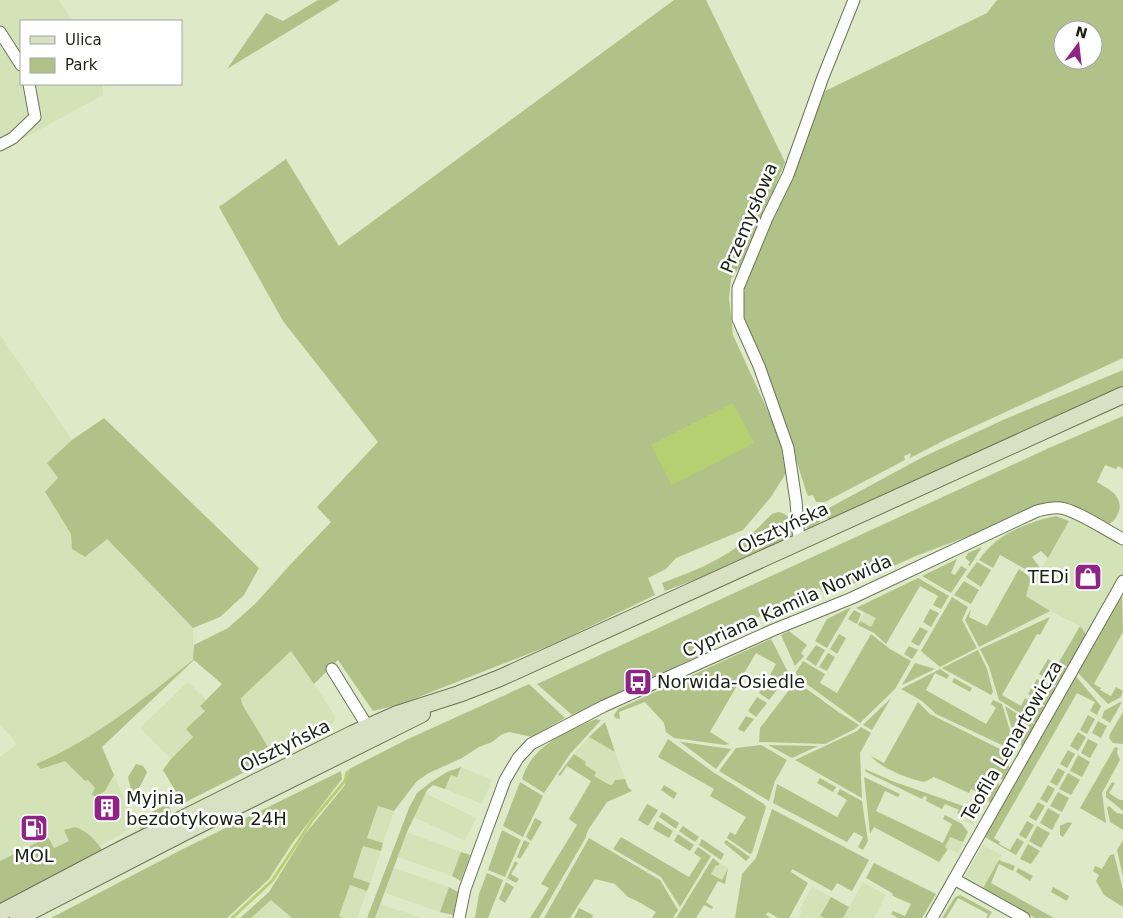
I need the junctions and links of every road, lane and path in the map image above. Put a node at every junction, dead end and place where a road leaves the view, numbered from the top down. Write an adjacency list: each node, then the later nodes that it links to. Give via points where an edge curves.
1 (854, 0): 8 (street, Przemysłowa, via 788,174 738,288 738,319 759,366 788,448)
2 (0, 32): 3 (street)
3 (20, 63)
4 (29, 85): 5 (street, via 35,117 13,138)
5 (0, 145)
6 (1123, 395): 8 (main road, Olsztyńska)
7 (1123, 539): 15 (street, Cypriana Kamila Norwida, via 1062,508 1037,511 852,598 604,706 531,744 504,780)
8 (799, 542): 11 (main road, Olsztyńska)
9 (1123, 581): 12 (street, Teofila Lenartowicza)
10 (332, 669): 11 (street)
11 (371, 733): 13 (main road, Olsztyńska, via 122,849); 14 (main road, Olsztyńska)
12 (954, 879): 16 (street, Teofila Lenartowicza); 17 (street)
13 (0, 913)
14 (18, 918)
15 (459, 918)
16 (932, 918)
17 (1024, 918)

